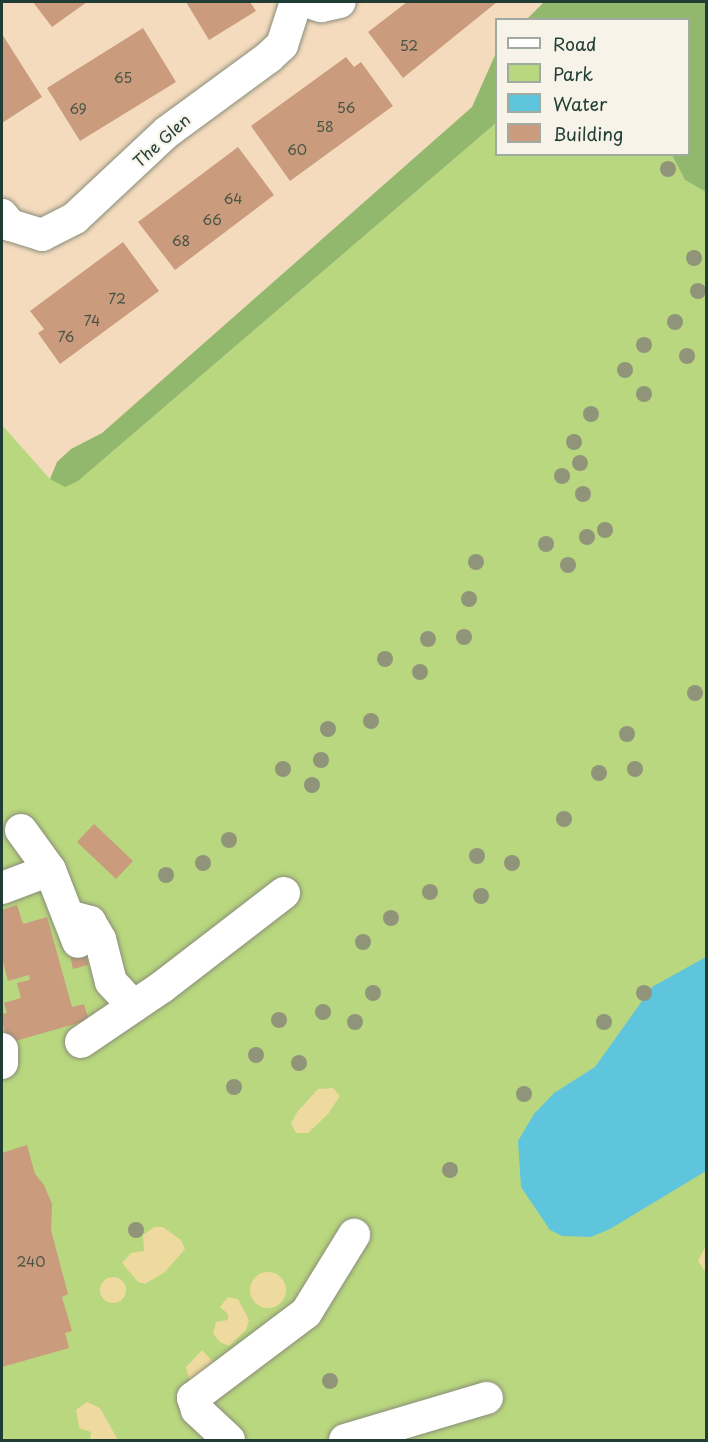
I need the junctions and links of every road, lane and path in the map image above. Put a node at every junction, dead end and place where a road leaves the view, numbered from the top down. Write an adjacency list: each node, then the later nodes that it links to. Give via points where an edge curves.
1 (296, 2): 4 (street, The Glen, via 282,45 167,132 75,218 42,235 10,225)
2 (308, 2): 3 (street, via 321,6)
3 (340, 2)
4 (2, 215)
5 (21, 830): 6 (street)
6 (50, 870): 7 (street); 9 (street, via 73,929 90,922 100,939 111,982)
7 (2, 888)
8 (284, 893): 9 (street)
9 (134, 1006): 10 (street)
10 (81, 1042)
11 (2, 1049): 12 (street)
12 (2, 1063)
13 (354, 1235): 15 (street, via 306,1312 193,1398 197,1410)
14 (487, 1398): 16 (street)
15 (229, 1440)
16 (345, 1440)

